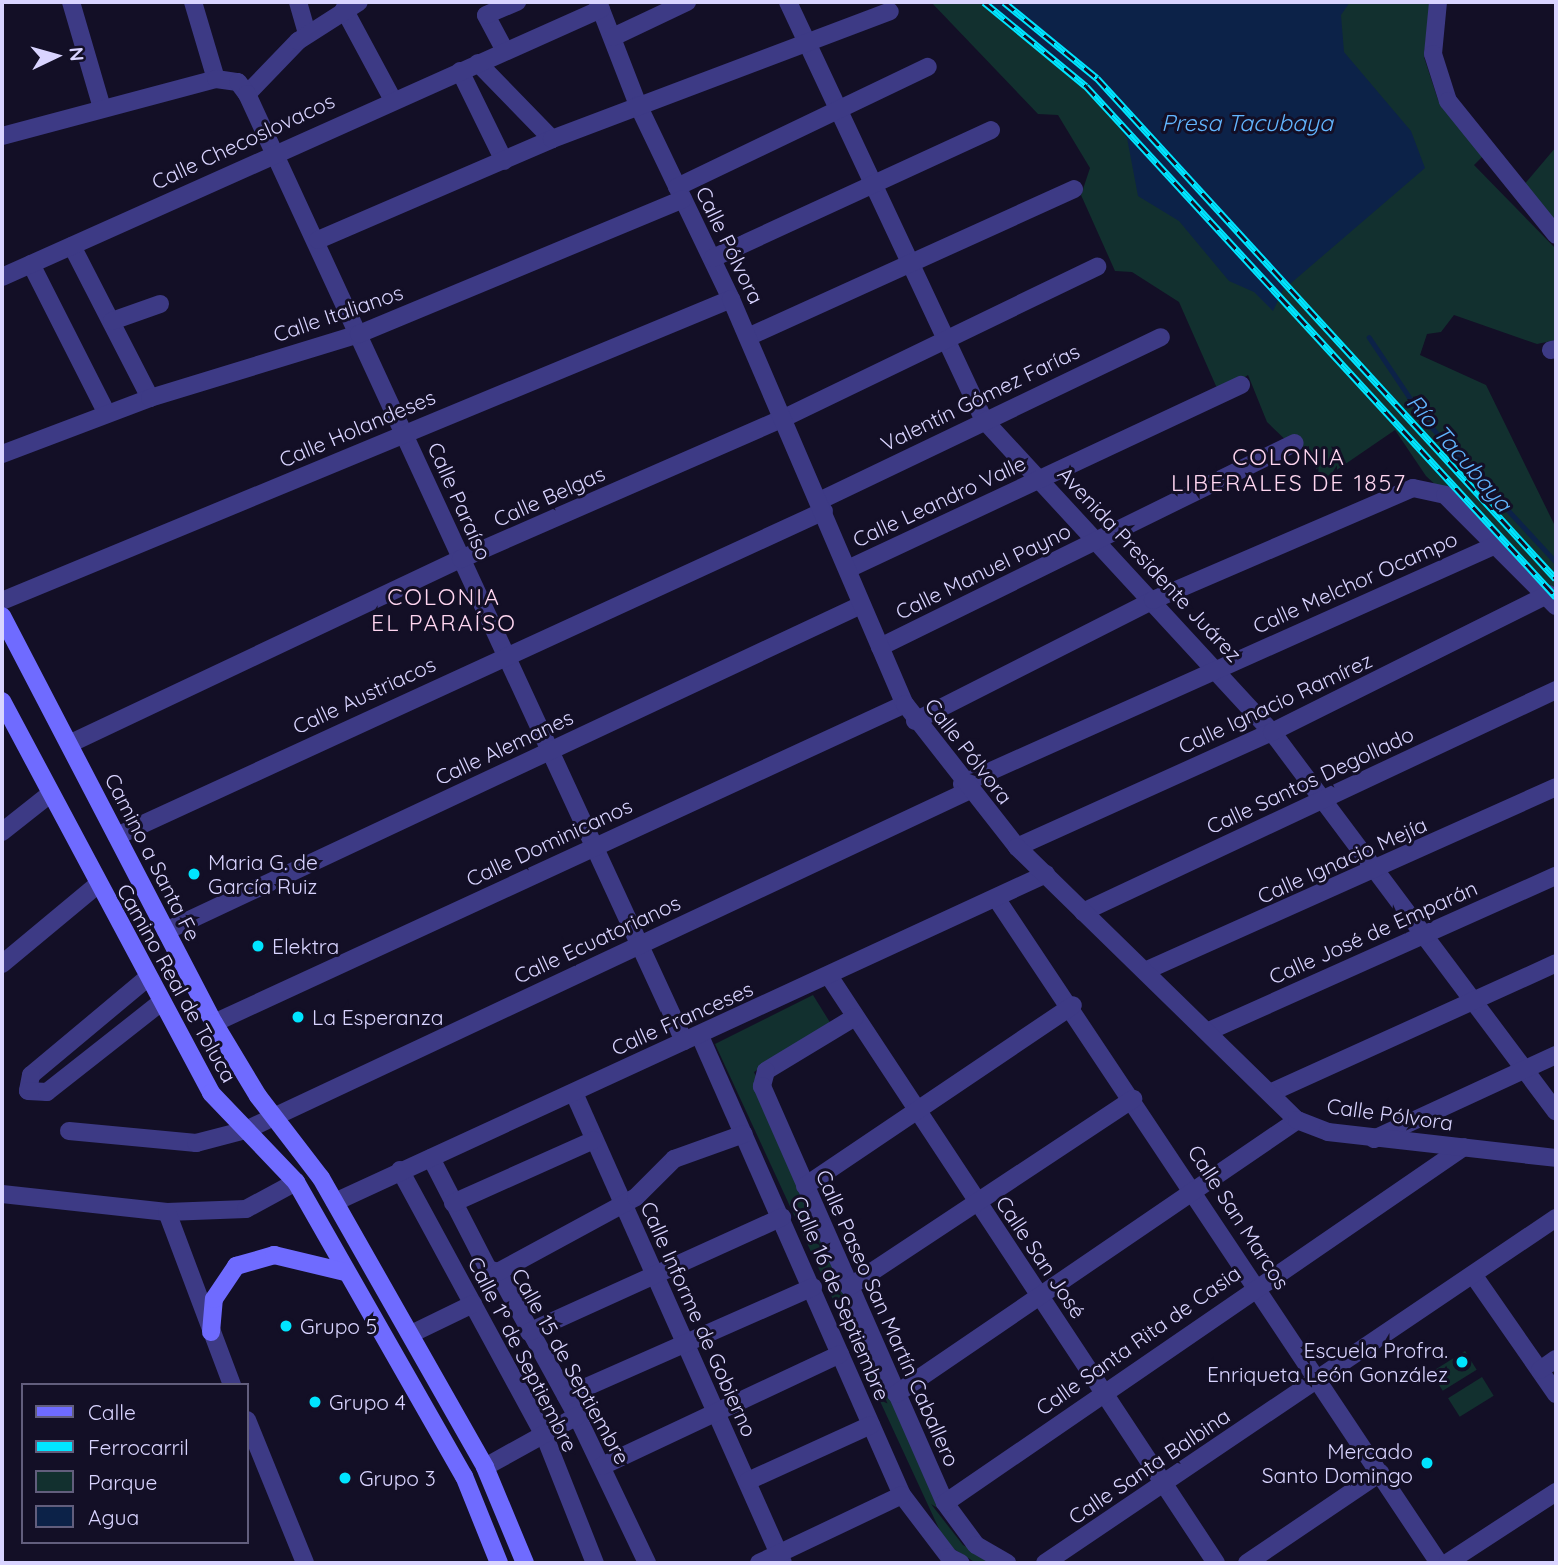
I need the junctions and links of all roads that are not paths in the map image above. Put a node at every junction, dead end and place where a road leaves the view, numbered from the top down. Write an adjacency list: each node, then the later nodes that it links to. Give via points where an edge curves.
1 (71, 2): 24 (street)
2 (193, 2): 20 (street)
3 (298, 2): 13 (street)
4 (517, 2): 16 (street, via 485,15)
5 (687, 2): 14 (street)
6 (788, 2): 15 (street, Avenida Presidente Juárez)
7 (1438, 2): 12 (street)
8 (1449, 2): 12 (street)
9 (352, 5): 13 (street); 22 (street)
10 (599, 5): 14 (street, Calle Pólvora); 16 (street, Calle Checoslovacos)
11 (890, 11): 15 (street)
12 (1433, 33): 34 (street, via 1448,100)
13 (302, 37): 21 (street)
14 (612, 37): 23 (street, Calle Pólvora)
15 (804, 39): 23 (street); 25 (street, Avenida Presidente Juárez)
16 (504, 49): 17 (street, Calle Checoslovacos)
17 (478, 63): 19 (street, Calle Checoslovacos); 28 (street)
18 (928, 66): 25 (street, Calle Italianos)
19 (460, 71): 22 (street, Calle Checoslovacos); 30 (street)
20 (216, 79): 21 (street, via 238,82); 24 (street)
21 (247, 94): 29 (street, Calle Paraíso)
22 (392, 98): 29 (street, Calle Checoslovacos)
23 (638, 105): 28 (street); 33 (street, Calle Pólvora)
24 (102, 108): 27 (street)
25 (841, 109): 31 (street, Avenida Presidente Juárez); 33 (street, Calle Italianos)
26 (991, 130): 31 (street)
27 (2, 136)
28 (552, 139): 30 (street)
29 (275, 151): 35 (street, Calle Paraíso); 36 (street, Calle Checoslovacos)
30 (504, 161): 35 (street)
31 (874, 184): 37 (street); 38 (street, Avenida Presidente Juárez)
32 (1073, 188): 38 (street)
33 (680, 193): 37 (street, Calle Pólvora); 45 (street, Calle Italianos)
34 (1556, 235)
35 (318, 240): 45 (street, Calle Paraíso)
36 (72, 246): 39 (street, Calle Checoslovacos); 44 (street)
37 (713, 258): 42 (street, Calle Pólvora)
38 (910, 261): 46 (street); 47 (street, Avenida Presidente Juárez)
39 (31, 264): 41 (street, Calle Checoslovacos); 51 (street)
40 (1097, 267): 47 (street, Calle Belgas)
41 (2, 277)
42 (731, 299): 46 (street, Calle Pólvora); 54 (street, Calle Holandeses)
43 (160, 304): 44 (street)
44 (112, 321): 50 (street)
45 (359, 334): 50 (street, Calle Italianos); 54 (street, Calle Paraíso)
46 (748, 337): 52 (street, Calle Pólvora)
47 (943, 337): 52 (street, Calle Belgas); 53 (street, Avenida Presidente Juárez)
48 (1161, 337): 53 (street, Valentín Gómez Farías)
49 (1241, 385): 57 (street, Calle Leandro Valle)
50 (150, 398): 51 (street, Calle Italianos)
51 (107, 414): 56 (street, Calle Italianos)
52 (783, 418): 58 (street, Calle Pólvora); 61 (street, Calle Belgas)
53 (983, 419): 57 (street, Avenida Presidente Juárez); 58 (street, Valentín Gómez Farías)
54 (404, 433): 61 (street, Calle Paraíso); 65 (street, Calle Holandeses)
55 (1294, 443): 59 (street, Calle Manuel Payno)
56 (2, 454)
57 (1040, 479): 59 (street, Avenida Presidente Juárez); 62 (street, Calle Leandro Valle)
58 (822, 506): 62 (street, Calle Pólvora); 69 (street, Calle Austriacos)
59 (1099, 541): 63 (street, Avenida Presidente Juárez); 68 (street, Calle Manuel Payno)
60 (1498, 544): 63 (street, via 1445,495 1413,488); 64 (street); 70 (street, Calle Melchor Ocampo)
61 (461, 559): 69 (street, Calle Paraíso); 76 (street, Calle Belgas)
62 (848, 569): 66 (street, Calle Pólvora)
63 (1153, 600): 70 (street, Avenida Presidente Juárez); 74 (street)
64 (1553, 600): 75 (street, Calle Ignacio Ramírez)
65 (2, 601)
66 (862, 605): 68 (street, Calle Pólvora); 77 (street, Calle Alemanes)
67 (2, 616): 76 (main road, Camino a Santa Fe)
68 (880, 646): 73 (street, Calle Pólvora)
69 (505, 654): 77 (street, Calle Paraíso); 83 (street, Calle Austriacos)
70 (1216, 668): 75 (street, Avenida Presidente Juárez); 79 (street, Calle Melchor Ocampo)
71 (1556, 690): 81 (street, Calle Santos Degollado)
72 (2, 702): 80 (main road, Camino Real de Toluca)
73 (905, 704): 74 (street, Calle Pólvora); 84 (street, Calle Dominicanos)
74 (915, 721): 79 (street, Calle Pólvora)
75 (1272, 733): 81 (street, Avenida Presidente Juárez); 85 (street, Calle Ignacio Ramírez)
76 (69, 744): 83 (main road, Camino a Santa Fe)
77 (550, 751): 84 (street, Calle Paraíso); 92 (street, Calle Alemanes)
78 (1556, 787): 86 (street, Calle Ignacio Mejía)
79 (965, 788): 85 (street, Calle Pólvora); 94 (street, Calle Ecuatorianos)
80 (50, 794): 82 (street); 89 (main road, Camino Real de Toluca)
81 (1323, 800): 86 (street, Avenida Presidente Juárez); 91 (street, Calle Santos Degollado)
82 (2, 832)
83 (117, 836): 92 (main road, Camino a Santa Fe)
84 (594, 846): 94 (street, Calle Paraíso); 104 (street, Calle Dominicanos)
85 (1017, 847): 87 (street, Calle Pólvora)
86 (1376, 871): 93 (street, Avenida Presidente Juárez); 97 (street, Calle Ignacio Mejía)
87 (1046, 874): 90 (street, Calle Franceses); 91 (street, Calle Pólvora)
88 (1556, 876): 93 (street, Calle José de Emparán)
89 (97, 885): 96 (street); 99 (main road, Camino Real de Toluca)
90 (996, 898): 98 (street, Calle Franceses); 102 (street, Calle San Marcos)
91 (1083, 912): 97 (street, Calle Pólvora)
92 (166, 931): 104 (main road, Camino a Santa Fe)
93 (1425, 931): 100 (street, Avenida Presidente Juárez); 105 (street, Calle José de Emparán)
94 (639, 945): 106 (street, Calle Paraíso); 114 (street, Calle Ecuatorianos)
95 (1556, 963): 100 (street)
96 (2, 964)
97 (1145, 971): 105 (street, Calle Pólvora)
98 (829, 976): 103 (street, Calle San José); 106 (street, Calle Franceses)
99 (146, 979): 101 (main road, Camino Real de Toluca); 101 (street, via 31,1075 27,1091 42,1095)
100 (1475, 999): 108 (street, Avenida Presidente Juárez); 110 (street)
101 (159, 1004): 116 (main road, Camino Real de Toluca, via 211,1093)
102 (1073, 1005): 111 (street, Calle San Marcos); 112 (street)
103 (855, 1017): 112 (street, Calle San José); 126 (street, Calle Paseo San Martín Caballero, via 765,1071 762,1086)
104 (214, 1023): 114 (main road, Camino a Santa Fe)
105 (1209, 1031): 110 (street, Calle Pólvora)
106 (692, 1039): 109 (street, Calle Franceses); 118 (street, Calle 16 de Septiembre)
107 (1556, 1055): 108 (street)
108 (1524, 1068): 113 (street, Avenida Presidente Juárez); 119 (street)
109 (574, 1093): 120 (street, Calle Informe de Gobierno); 122 (street, Calle Franceses)
110 (1270, 1093): 115 (street, Calle Pólvora)
111 (1133, 1099): 127 (street, Calle San Marcos); 132 (street)
112 (913, 1108): 126 (street); 132 (street, Calle San José)
113 (1556, 1112)
114 (272, 1115): 116 (street, Calle Ecuatorianos); 130 (main road)
115 (1297, 1120): 119 (street, Calle Pólvora); 127 (street)
116 (246, 1130): 117 (street, Calle Ecuatorianos, via 196,1143); 125 (main road, Camino Real de Toluca)
117 (69, 1131)
118 (744, 1134): 129 (street, via 674,1159 636,1197); 134 (street, Calle 16 de Septiembre)
119 (1374, 1139): 121 (street, Calle Pólvora)
120 (594, 1140): 129 (street, Calle Informe de Gobierno); 131 (street)
121 (1464, 1147): 123 (street, Calle Pólvora); 140 (street, Calle Santa Rita de Casia)
122 (431, 1158): 124 (street, Calle Franceses); 131 (street, Calle 15 de Septiembre)
123 (1556, 1158)
124 (400, 1170): 130 (street, Calle Franceses); 144 (street, Calle 1º de Septiembre)
125 (296, 1182): 133 (street, via 258,1207); 136 (main road, Camino Real de Toluca)
126 (805, 1186): 142 (street, Calle Paseo San Martín Caballero)
127 (1195, 1192): 140 (street, Calle San Marcos); 143 (street)
128 (2, 1194): 133 (street)
129 (622, 1201): 137 (street); 138 (street, Calle Informe de Gobierno)
130 (335, 1202): 147 (main road)
131 (453, 1203): 137 (street, Calle 15 de Septiembre, via 488,1269)
132 (977, 1204): 142 (street); 143 (street, Calle San José)
133 (167, 1212): 145 (street)
134 (782, 1217): 138 (street); 141 (street, Calle 16 de Septiembre)
135 (1556, 1218): 139 (street, Calle Santa Balbina)
136 (345, 1272): 145 (main road, via 274,1255 246,1262 222,1280); 174 (main road, Camino Real de Toluca, via 464,1476)
137 (498, 1272): 146 (street, Calle 15 de Septiembre)
138 (654, 1275): 146 (street); 148 (street, Calle Informe de Gobierno)
139 (1474, 1276): 151 (street); 152 (street, Calle Santa Balbina)
140 (1256, 1285): 152 (street, Calle San Marcos); 154 (street, Calle Santa Rita de Casia)
141 (813, 1287): 148 (street); 149 (street, Calle 16 de Septiembre)
142 (849, 1287): 155 (street, Calle Paseo San Martín Caballero)
143 (1039, 1295): 154 (street, Calle San José); 155 (street)
144 (473, 1304): 147 (street); 162 (street, Calle 1º de Septiembre)
145 (211, 1332): 153 (street)
146 (529, 1332): 157 (street, Calle 15 de Septiembre)
147 (411, 1334): 164 (main road)
148 (685, 1345): 157 (street); 158 (street, Calle Informe de Gobierno)
149 (840, 1354): 158 (street); 161 (street, Calle 16 de Septiembre)
150 (1556, 1359): 151 (street)
151 (1540, 1370): 156 (street)
152 (1318, 1380): 165 (street, Calle San Marcos); 167 (street, Calle Santa Balbina)
153 (231, 1383)
154 (1104, 1392): 167 (street, Calle San José); 170 (street, Calle Santa Rita de Casia)
155 (896, 1394): 170 (street, Calle Paseo San Martín Caballero)
156 (1556, 1394)
157 (566, 1396): 159 (street, Calle 15 de Septiembre)
158 (716, 1415): 163 (street); 166 (street, Calle Informe de Gobierno)
159 (577, 1416): 162 (street); 163 (street, Calle 15 de Septiembre)
160 (248, 1422): 173 (street)
161 (871, 1425): 166 (street); 169 (street, Calle 16 de Septiembre)
162 (545, 1437): 164 (street); 176 (street, Calle 1º de Septiembre)
163 (602, 1466): 177 (street, Calle 15 de Septiembre)
164 (485, 1467): 175 (main road)
165 (1380, 1473): 182 (street); 183 (street, Calle San Marcos)
166 (748, 1481): 171 (street, Calle Informe de Gobierno)
167 (1164, 1484): 180 (street, Calle Santa Balbina); 181 (street, Calle San José)
168 (1556, 1492): 184 (street)
169 (902, 1495): 171 (street); 172 (street, Calle 16 de Septiembre)
170 (945, 1503): 179 (street, Calle Paseo San Martín Caballero, via 976,1545)
171 (780, 1558): 178 (street)
172 (948, 1561)
173 (306, 1563)
174 (499, 1563)
175 (525, 1563)
176 (595, 1563)
177 (646, 1563)
178 (759, 1563)
179 (1007, 1563)
180 (1045, 1563)
181 (1216, 1563)
182 (1247, 1563)
183 (1439, 1563)
184 (1447, 1563)

